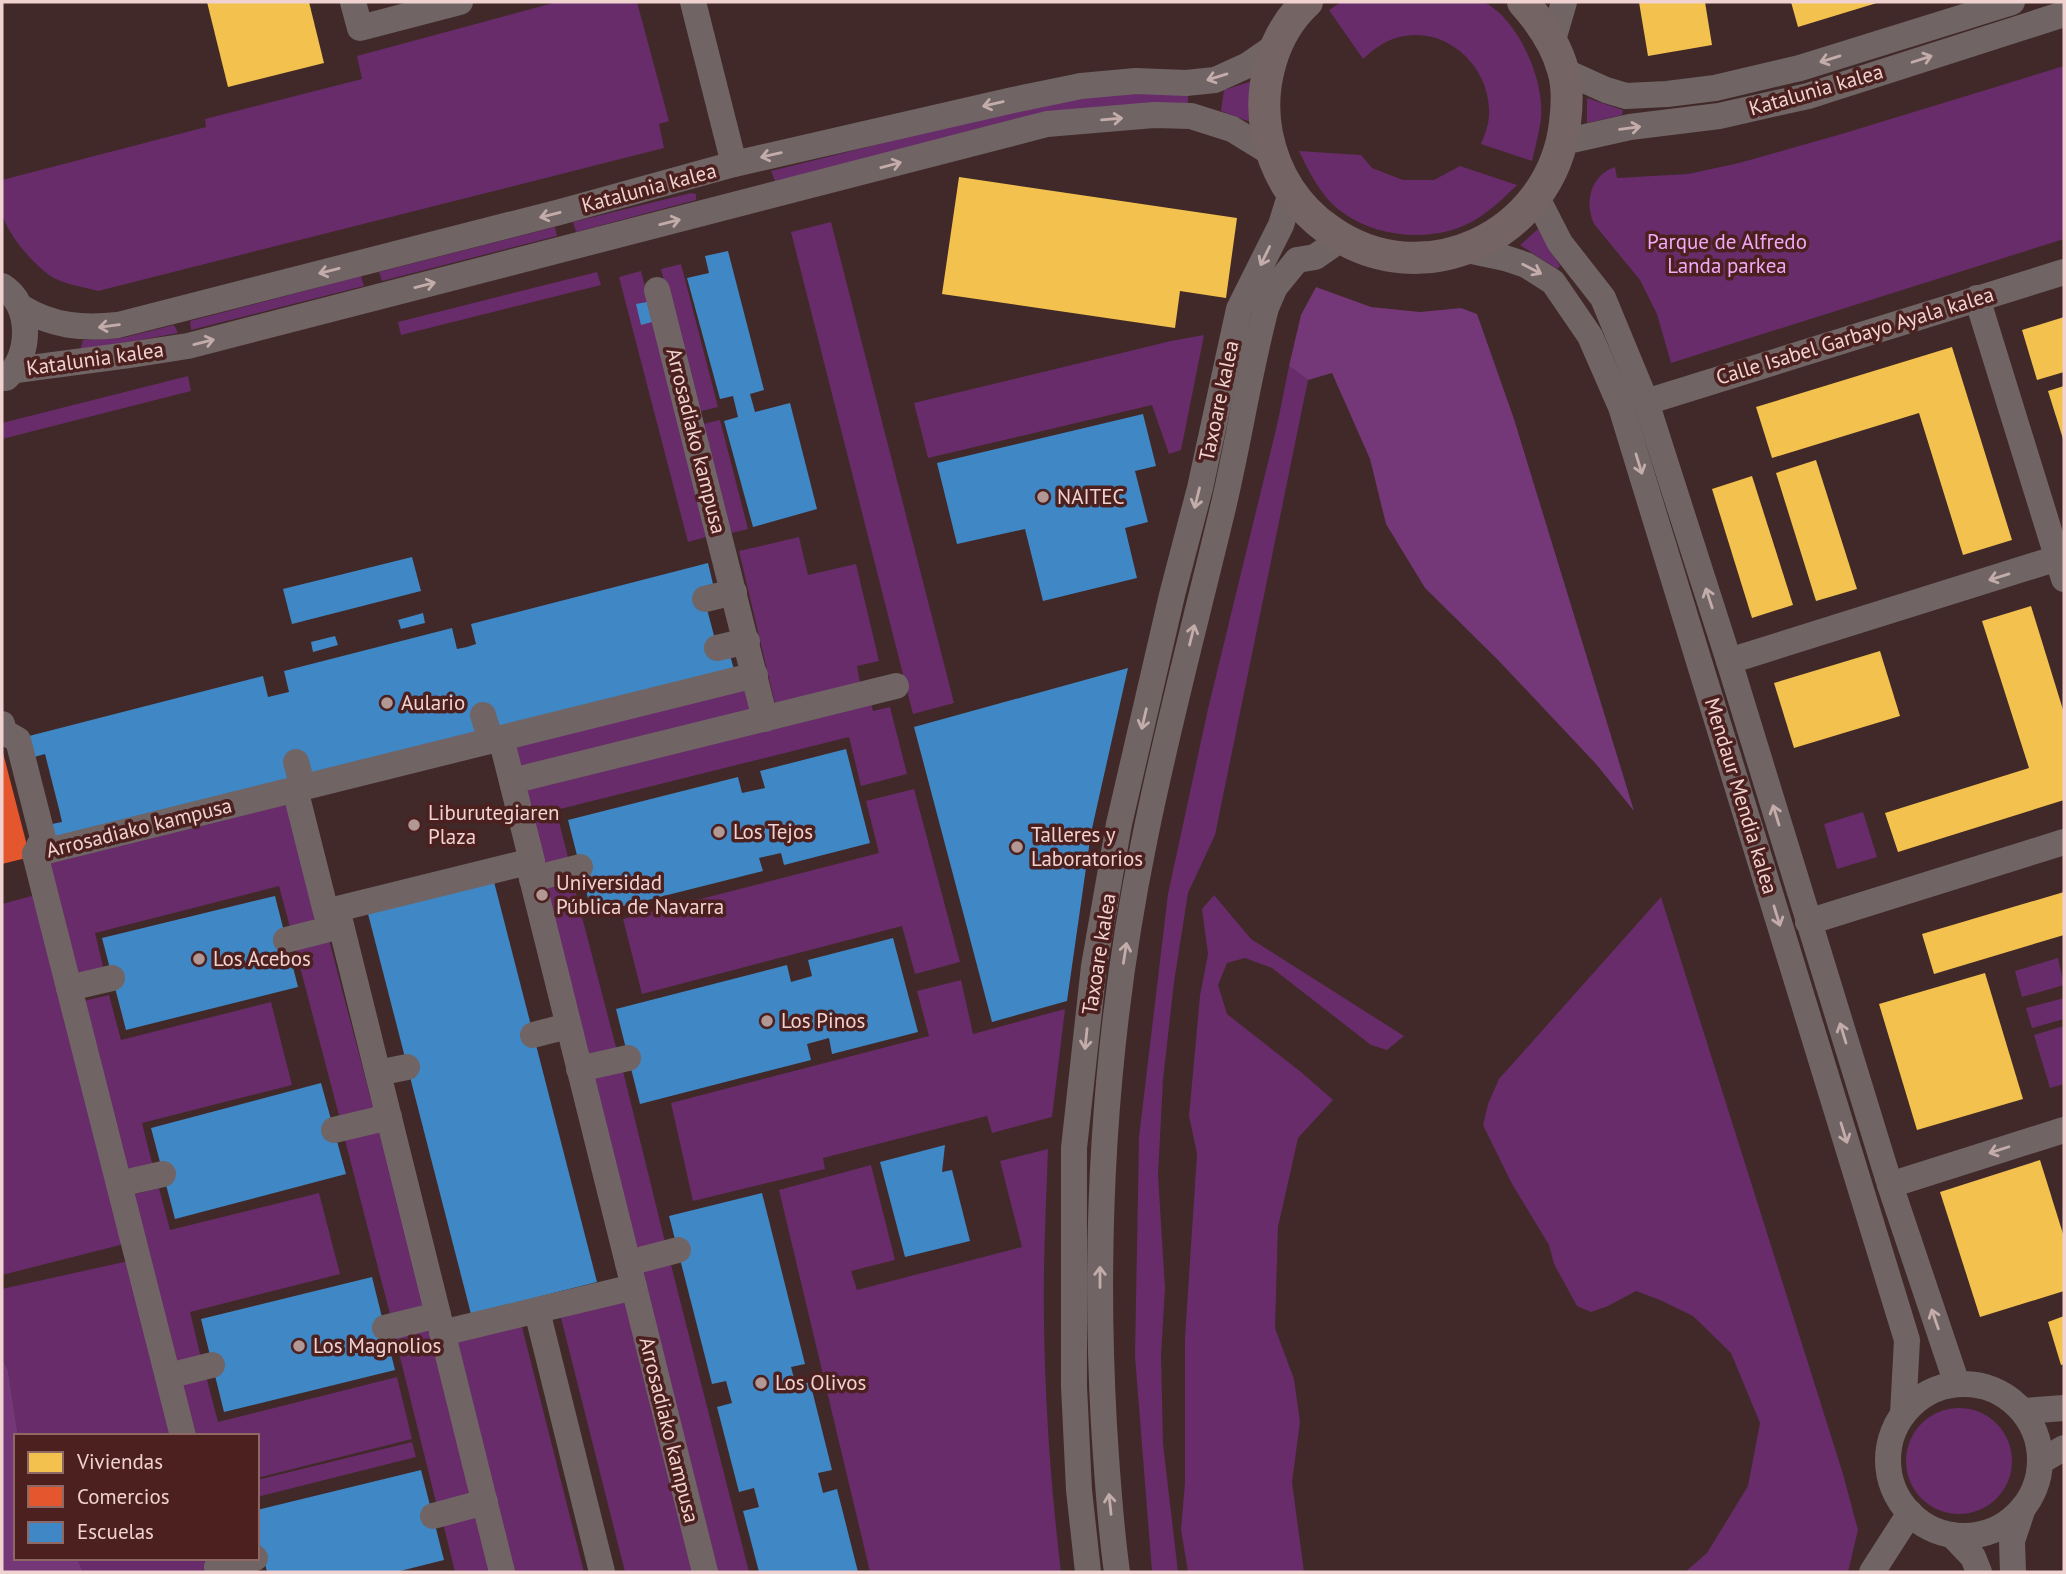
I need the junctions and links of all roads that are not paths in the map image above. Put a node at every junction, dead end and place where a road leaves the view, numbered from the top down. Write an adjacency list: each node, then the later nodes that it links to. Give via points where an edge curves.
1 (353, 2): 2 (street, via 360,28)
2 (460, 2)
3 (693, 2): 13 (street)
4 (1307, 2): 9 (main road)
5 (1523, 2): 10 (main road, via 1539,20)
6 (1564, 2): 10 (street)
7 (2012, 2): 10 (street, Katalunia kalea, one-way to 10, via 1800,68 1667,94 1626,96 1606,90)
8 (2064, 14): 11 (street, Katalunia kalea, one-way to 8, via 1808,96)
9 (1277, 45): 12 (main road, via 1266,80 1264,117); 13 (street, Katalunia kalea, one-way to 13, via 1215,80 1081,86)
10 (1558, 57): 11 (main road, via 1567,109)
11 (1563, 142): 15 (main road)
12 (1271, 153): 14 (main road); 23 (street, Katalunia kalea, one-way to 12, via 188,346 1047,124 1191,116 1232,129)
13 (734, 164): 22 (street, Katalunia kalea, one-way to 22, via 118,325 58,324)
14 (1291, 193): 16 (main road, via 1313,219); 84 (street, Taxoare kalea, one-way to 84, via 1281,225 1239,309 1119,824 1094,966 1074,1148 1074,1386)
15 (1537, 198): 17 (main road, via 1506,229); 24 (street, Mendaur Mendia kalea, via 1560,243 1603,298)
16 (1341, 239): 17 (main road, via 1381,255 1425,258); 85 (street, Taxoare kalea, one-way to 16, via 1102,1395 1100,1243 1111,1065 1130,923 1162,757 1266,308 1297,260 1315,257)
17 (1467, 250): 70 (street, Mendaur Mendia kalea, one-way to 70, via 1526,265 1553,282 1590,336 1621,407 1907,1339)
18 (2064, 272): 21 (street, Calle Isabel Garbayo Ayala kalea)
19 (2, 286): 22 (street)
20 (657, 290): 26 (street, Arrosadiako kampusa)
21 (1977, 298): 24 (street, Calle Isabel Garbayo Ayala kalea); 25 (street)
22 (21, 307): 23 (street, via 23,351)
23 (9, 375)
24 (1646, 402): 30 (street, Mendaur Mendia kalea, one-way to 24)
25 (2062, 564): 30 (street, one-way to 30)
26 (734, 592): 27 (street); 28 (street, Arrosadiako kampusa)
27 (705, 599)
28 (747, 641): 29 (street); 31 (street, Arrosadiako kampusa)
29 (717, 648)
30 (1729, 661): 44 (street, Mendaur Mendia kalea, one-way to 30)
31 (755, 675): 34 (street, Arrosadiako kampusa); 36 (street, Arrosadiako kampusa)
32 (896, 686): 34 (street)
33 (484, 715): 36 (street, Arrosadiako kampusa)
34 (765, 719): 38 (street)
35 (3, 728): 40 (street, via 18,740 40,817 43,838)
36 (496, 739): 37 (street, Arrosadiako kampusa); 38 (street, Arrosadiako kampusa)
37 (298, 780): 40 (street, Arrosadiako kampusa); 43 (street, via 326,912)
38 (512, 781): 42 (street, Arrosadiako kampusa, via 532,861)
39 (2064, 842): 44 (street)
40 (35, 854): 47 (street, Arrosadiako kampusa)
41 (580, 867): 42 (street)
42 (530, 871): 43 (street); 48 (street, Arrosadiako kampusa)
43 (339, 918): 45 (street); 53 (street)
44 (1808, 922): 59 (street, Mendaur Mendia kalea, one-way to 44)
45 (286, 940)
46 (112, 978): 47 (street)
47 (69, 988): 58 (street, Arrosadiako kampusa)
48 (568, 1026): 49 (street); 52 (street, Arrosadiako kampusa)
49 (533, 1035)
50 (628, 1058): 52 (street)
51 (407, 1067): 53 (street)
52 (579, 1069): 61 (street, Arrosadiako kampusa)
53 (378, 1073): 54 (street)
54 (389, 1117): 55 (street); 63 (street)
55 (334, 1130)
56 (2064, 1130): 59 (street, one-way to 59)
57 (163, 1174): 58 (street)
58 (119, 1184): 66 (street, Arrosadiako kampusa)
59 (1890, 1185): 67 (street, Mendaur Mendia kalea, one-way to 59)
60 (678, 1250): 61 (street)
61 (631, 1275): 62 (street); 83 (street, Arrosadiako kampusa)
62 (537, 1311): 63 (street); 82 (street)
63 (440, 1324): 64 (street); 74 (street)
64 (385, 1328)
65 (212, 1365): 66 (street)
66 (168, 1376): 71 (street, Arrosadiako kampusa)
67 (1957, 1384): 69 (street, via 1982,1385); 70 (street, via 1936,1388)
68 (2064, 1408): 69 (street)
69 (2023, 1411): 73 (street, via 2033,1426)
70 (1903, 1414): 76 (street, via 1892,1433 1888,1455 1897,1496)
71 (183, 1434)
72 (2064, 1448): 73 (street)
73 (2041, 1461): 75 (street, via 2036,1486)
74 (485, 1502): 77 (street); 81 (street)
75 (2023, 1508): 78 (street, via 1991,1531); 88 (street, via 2012,1541)
76 (1910, 1513): 78 (street); 86 (street)
77 (433, 1516)
78 (1952, 1535): 87 (street, via 1973,1557)
79 (244, 1560): 80 (street)
80 (217, 1566)
81 (502, 1572)
82 (602, 1572)
83 (705, 1572)
84 (1088, 1572)
85 (1117, 1572)
86 (1872, 1572)
87 (1979, 1572)
88 (2013, 1572)

